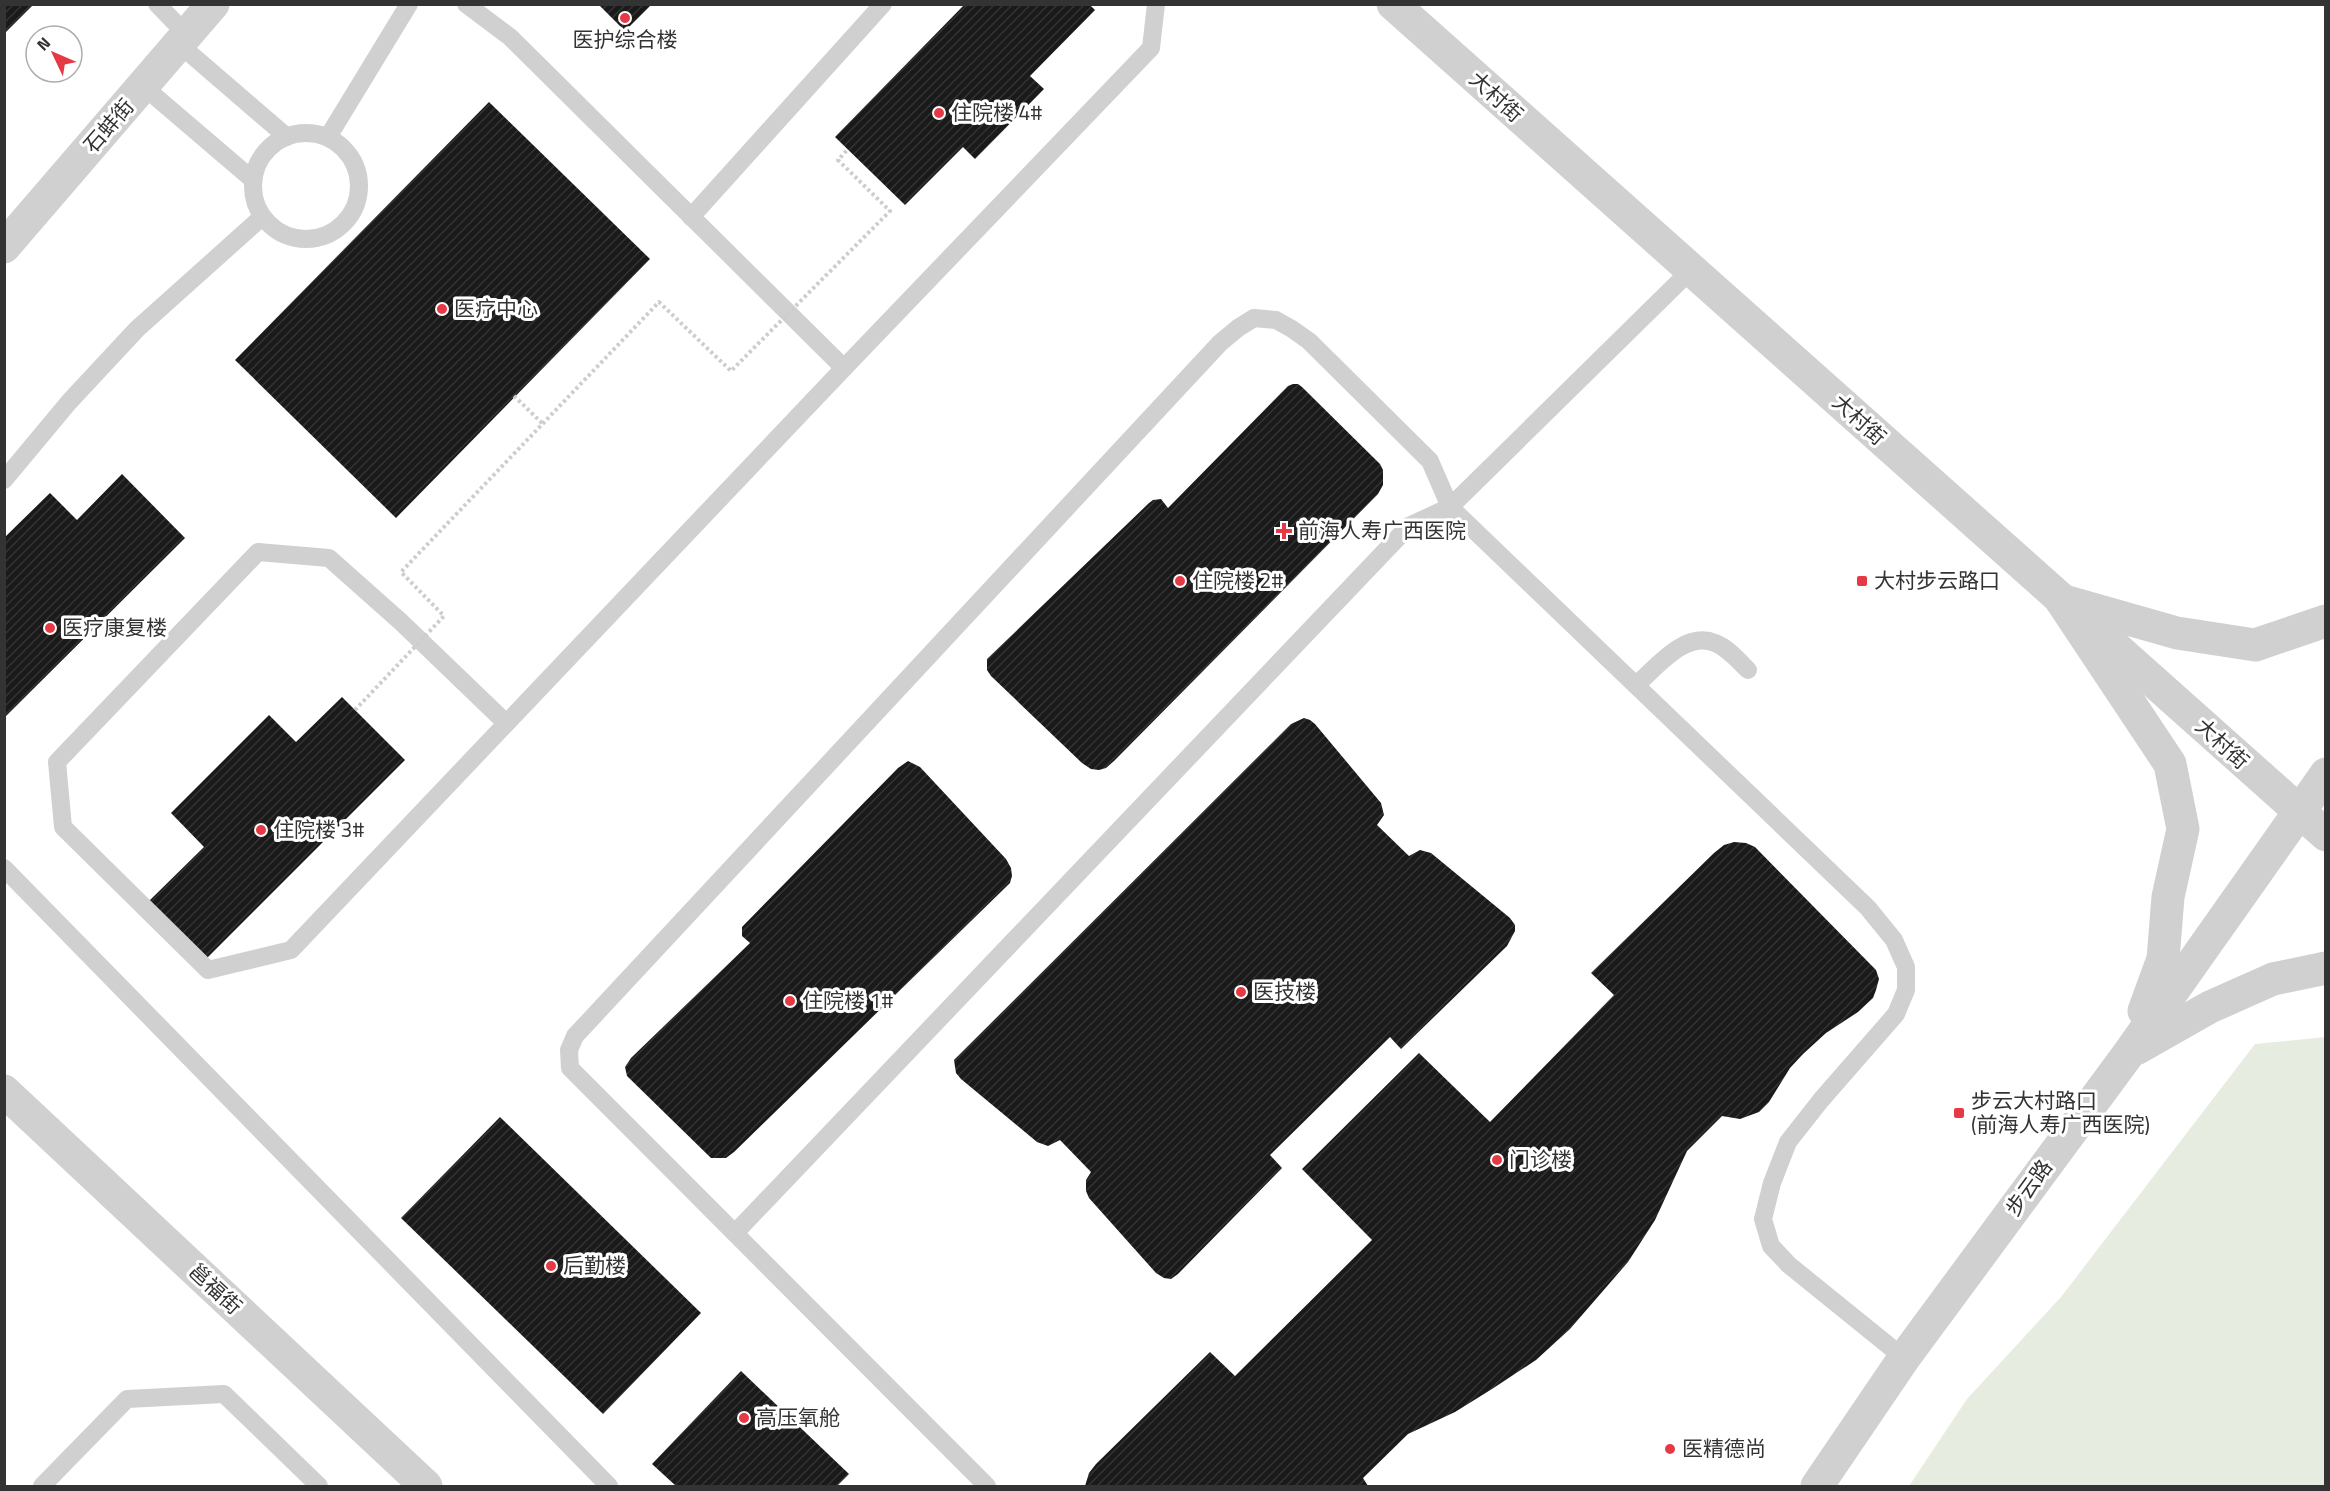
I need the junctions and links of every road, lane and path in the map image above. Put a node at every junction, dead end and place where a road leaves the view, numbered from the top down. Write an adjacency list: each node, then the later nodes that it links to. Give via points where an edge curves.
1 (157, 4): 8 (lane)
2 (213, 4): 8 (street, 石蚌街)
3 (409, 4): 11 (lane)
4 (466, 4): 15 (lane, via 510,36)
5 (883, 4): 15 (lane)
6 (1156, 4): 18 (lane, via 1151,48)
7 (1393, 4): 17 (street, 大村街)
8 (183, 40): 9 (street, 石蚌街); 10 (lane)
9 (142, 86): 13 (lane); 16 (street, 石蚌街)
10 (287, 136): 11 (lane, via 311,132); 13 (lane, via 263,154)
11 (328, 137): 14 (lane, via 354,162 359,180 351,214 338,228 306,239 274,229)
12 (848, 149): 20 (path, bridge, via 838,160 890,211 731,371 659,302)
13 (253, 180): 14 (lane, via 255,201)
14 (262, 217): 21 (lane, via 137,329)
15 (691, 217): 18 (lane)
16 (4, 247)
17 (1691, 270): 22 (lane); 23 (street, 大村街)
18 (844, 368): 28 (lane)
19 (514, 396): 20 (path)
20 (542, 423): 27 (path, bridge, via 400,572 444,616)
21 (4, 480)
22 (1450, 507): 26 (lane); 36 (lane, via 1409,526); 36 (lane, via 1430,461 1309,341 1276,320 1254,318 1220,344 575,1036 569,1050 570,1068)
23 (2061, 600): 24 (street, via 2177,633 2255,645); 30 (street, 大村街); 34 (street, via 2170,764 2183,829 2168,897 2163,959)
24 (2325, 621)
25 (1748, 670): 26 (lane, via 1716,643 1699,640 1678,648)
26 (1636, 685): 37 (lane, via 1868,909 1894,940 1906,967 1906,990 1896,1014 1788,1142 1763,1219 1771,1246 1789,1266)
27 (355, 710)
28 (506, 723): 28 (lane, via 291,950 208,970 63,827 57,762 258,552 329,558)
29 (2325, 774): 30 (street, 步云路)
30 (2298, 812): 31 (street, 大村街); 34 (street, 步云路)
31 (2325, 835)
32 (4, 868): 41 (lane)
33 (2325, 968): 34 (street, via 2273,979 2210,1007)
34 (2129, 1053): 37 (street, 步云路)
35 (4, 1091): 40 (street, 邕福街)
36 (735, 1233): 42 (lane)
37 (1904, 1358): 43 (street, 步云路)
38 (42, 1486): 39 (lane, via 127,1399 224,1394)
39 (319, 1486)
40 (426, 1486)
41 (609, 1486)
42 (987, 1486)
43 (1817, 1486)

